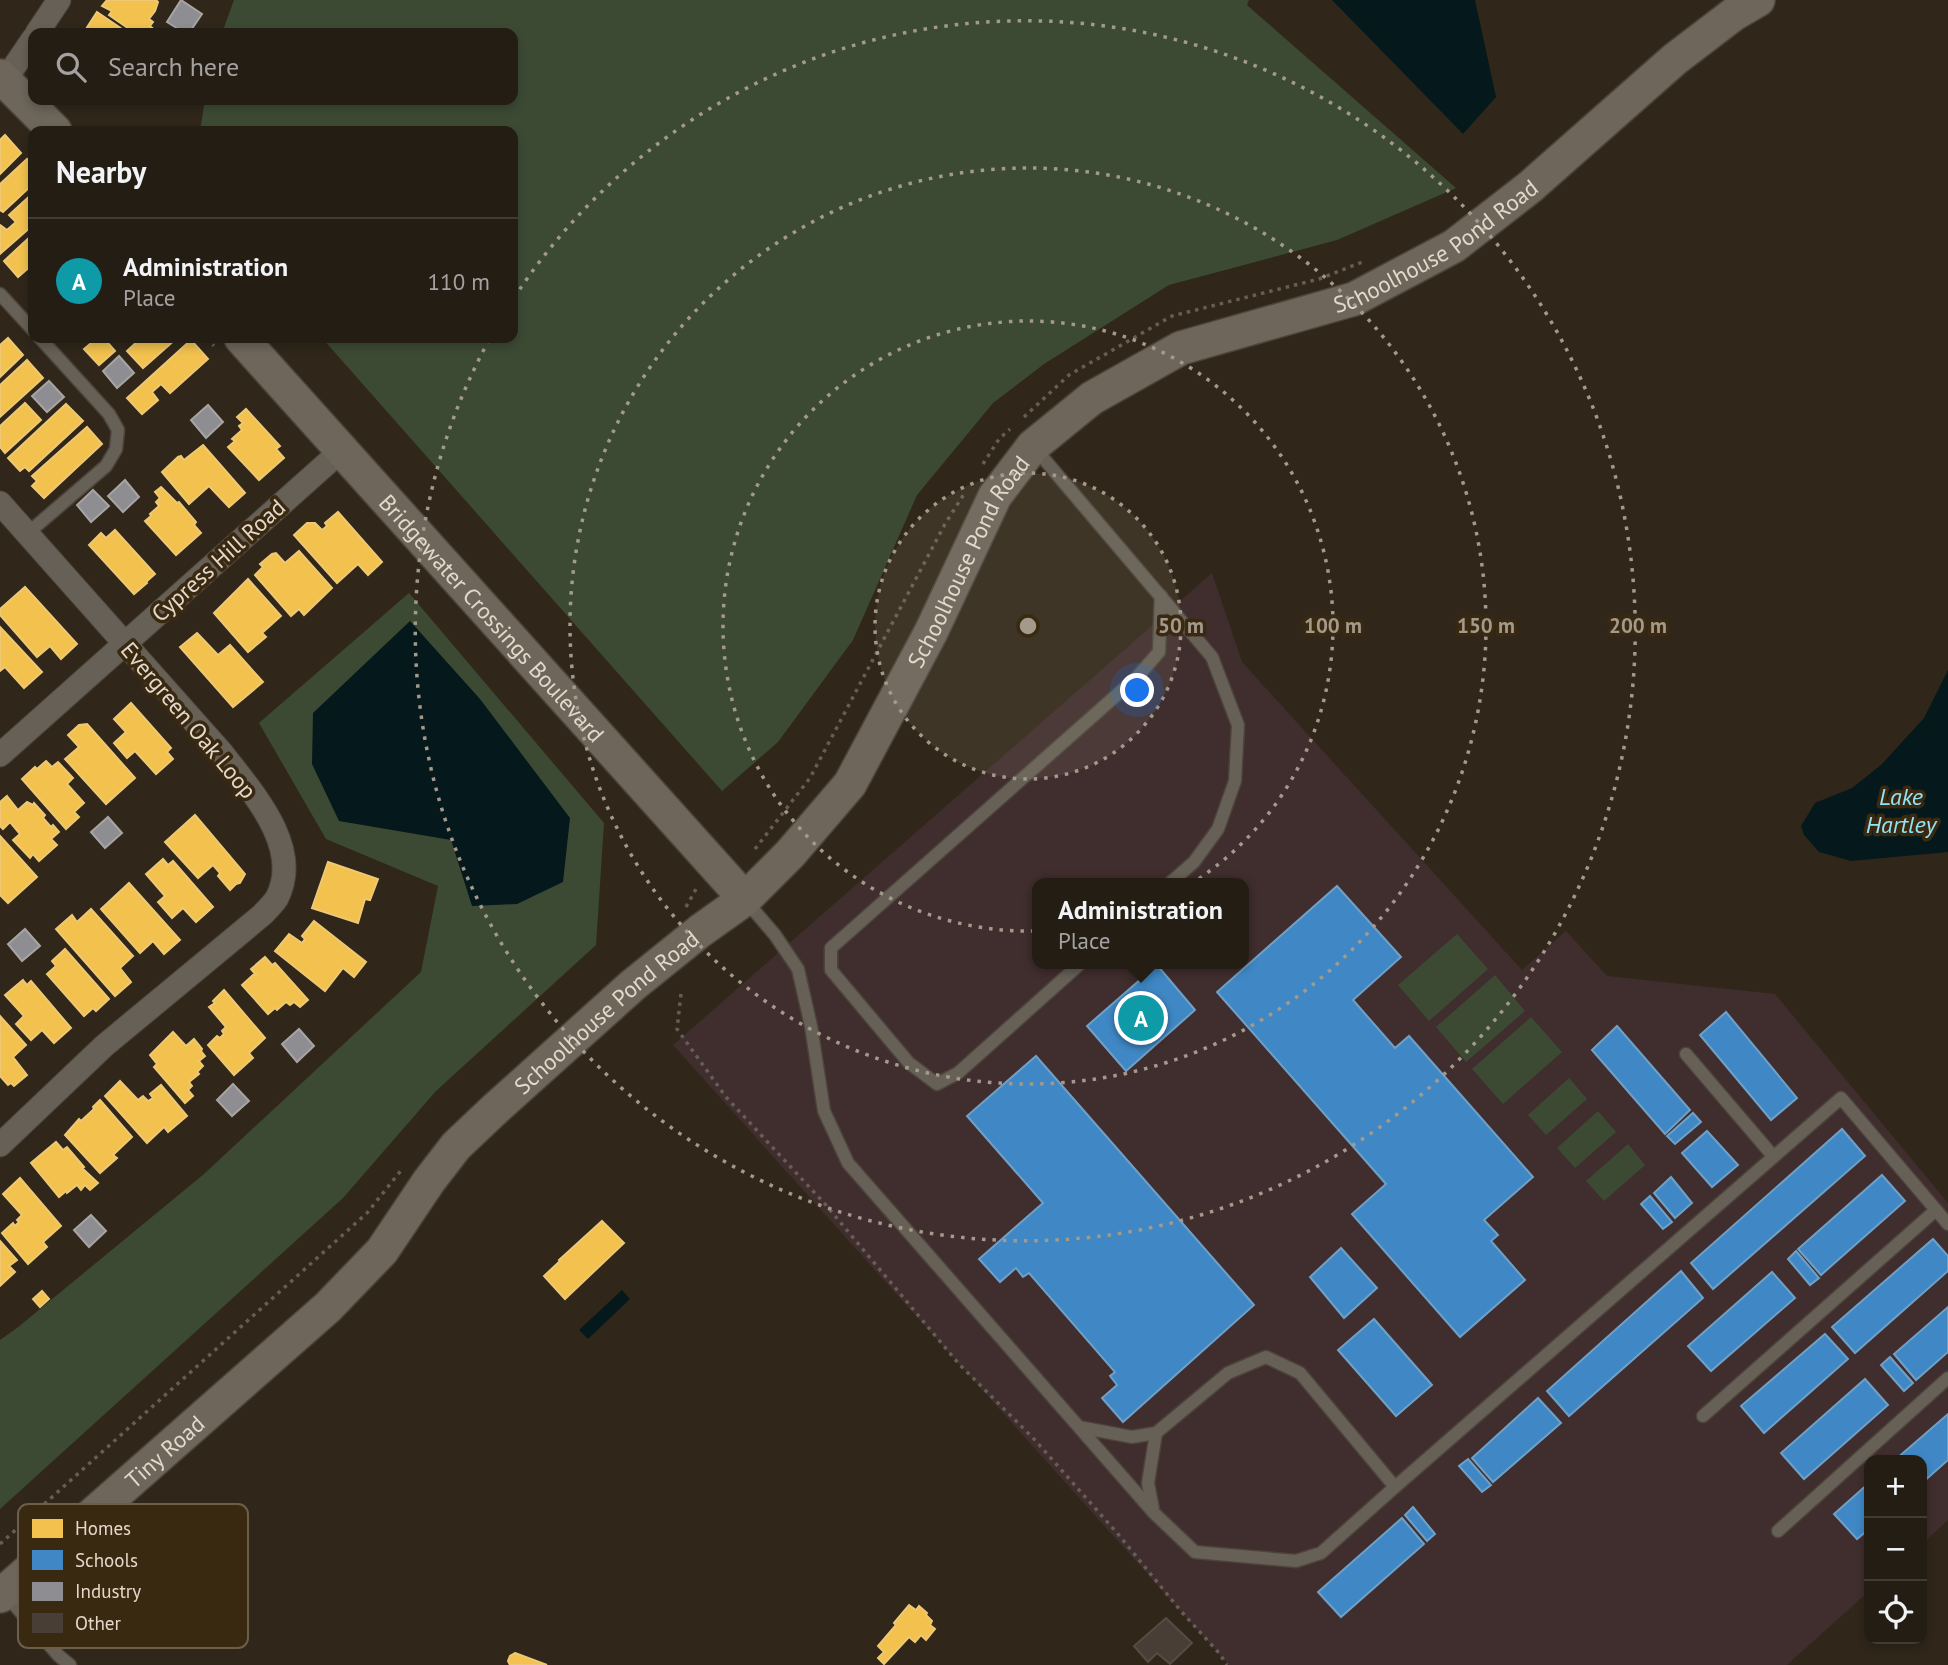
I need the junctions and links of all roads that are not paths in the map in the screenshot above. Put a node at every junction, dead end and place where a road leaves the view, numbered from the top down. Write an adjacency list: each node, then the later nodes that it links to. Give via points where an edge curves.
1 (59, 0): 3 (street)
2 (1758, 0): 13 (street, Schoolhouse Pond Road, via 1675,59 1530,187 1454,246 1354,299 1181,348 1092,398)
3 (40, 28)
4 (28, 46): 5 (street)
5 (3, 78): 6 (street)
6 (28, 103)
7 (29, 105): 8 (street)
8 (50, 126)
9 (0, 293): 10 (lane)
10 (28, 324)
11 (45, 343): 16 (lane, via 118,430 116,449 106,466)
12 (246, 343): 14 (street, Bridgewater Crossings Boulevard)
13 (1033, 446): 17 (lane); 21 (street, Schoolhouse Pond Road, via 995,496 931,632 850,784 790,854)
14 (342, 450): 18 (street, Cypress Hill Road); 21 (street, Bridgewater Crossings Boulevard)
15 (0, 503): 16 (street, Evergreen Oak Loop)
16 (28, 533): 18 (street, Evergreen Oak Loop)
17 (1161, 596): 20 (lane, via 1212,657 1238,725 1234,781 1219,829); 22 (lane, via 1159,652 1137,677 831,948 831,970 909,1063 937,1084 958,1073)
18 (125, 643): 19 (street, Cypress Hill Road); 24 (street, Evergreen Oak Loop, via 251,791 281,842 284,880 276,901 262,915 104,1046)
19 (0, 755)
20 (1176, 878)
21 (735, 889): 28 (street, Schoolhouse Pond Road, via 700,931 633,985 456,1146 382,1251); 31 (lane, via 798,968 824,1111 848,1163)
22 (1074, 969)
23 (1686, 1054): 25 (lane)
24 (0, 1145)
25 (1773, 1156): 26 (lane, via 1841,1098); 33 (lane)
26 (1936, 1210): 27 (lane); 30 (lane)
27 (1948, 1224)
28 (328, 1307): 34 (street, Tiny Road)
29 (1948, 1378): 36 (lane)
30 (1703, 1416)
31 (1079, 1427): 32 (lane, via 1132,1437); 35 (lane)
32 (1156, 1433): 33 (lane, via 1228,1373 1266,1357 1300,1373); 35 (lane, via 1147,1483)
33 (1395, 1487): 35 (lane, via 1321,1553 1296,1561 1195,1552)
34 (104, 1504)
35 (1154, 1513)
36 (1778, 1531)
37 (18, 1580): 38 (street, Tiny Road)
38 (2, 1594): 39 (lane)
39 (18, 1611)
40 (52, 1648): 41 (lane)
41 (70, 1665)

